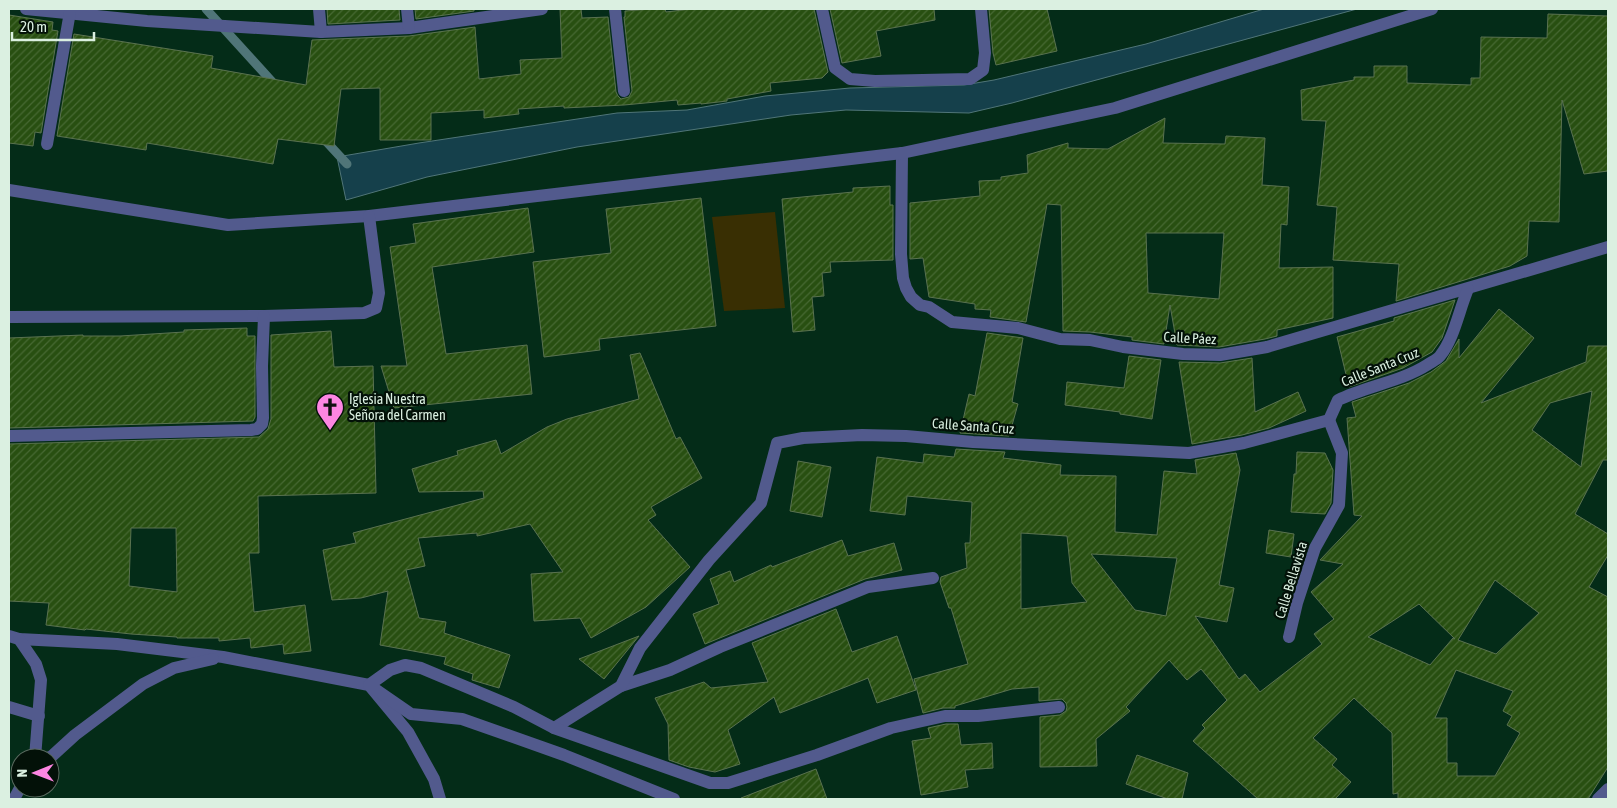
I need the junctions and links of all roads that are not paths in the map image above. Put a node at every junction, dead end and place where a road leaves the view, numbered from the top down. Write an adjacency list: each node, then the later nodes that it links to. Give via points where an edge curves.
1 (26, 9): 10 (street)
2 (319, 9): 12 (street)
3 (407, 9): 11 (street)
4 (542, 9): 9 (street)
5 (614, 9): 13 (street)
6 (822, 9): 7 (street, via 835,68 850,79 874,81 970,79 983,70 985,53)
7 (981, 9)
8 (1432, 9): 15 (street, via 1115,108)
9 (516, 11): 11 (street)
10 (70, 12): 12 (street, via 146,21); 14 (street)
11 (409, 28): 12 (street)
12 (321, 32)
13 (624, 91)
14 (47, 144)
15 (902, 153): 17 (street); 19 (street, Calle Páez, via 903,278 906,288 920,305 952,322 1018,328 1060,339 1090,340 1123,347 1220,355 1267,347)
16 (9, 190): 17 (street, via 228,226)
17 (369, 216): 20 (street, via 379,293 376,308 364,312)
18 (1608, 247): 19 (street, Calle Páez)
19 (1468, 289): 22 (street, Calle Santa Cruz, via 1454,330 1439,357 1415,372 1338,400)
20 (264, 316): 21 (street); 23 (street, via 262,424 257,429)
21 (9, 317)
22 (1329, 420): 25 (street, Calle Bellavista, via 1342,453 1338,506 1315,548); 29 (street, Calle Santa Cruz, via 1244,443 1189,453 906,436 803,438 777,443 762,503 709,560 640,648)
23 (9, 436)
24 (933, 578): 29 (street, via 868,587 670,670)
25 (1290, 637)
26 (14, 638): 27 (street, via 117,644); 32 (street, via 36,664 41,680)
27 (223, 657): 28 (street); 35 (street, via 174,668 143,684)
28 (369, 685): 33 (street, via 390,670 405,665 421,668 514,707); 37 (street, via 408,732 434,779); 38 (street, via 411,714 462,719)
29 (621, 686): 33 (street)
30 (9, 707): 32 (street)
31 (1059, 707): 33 (street, via 978,716 945,716 891,728 728,783 710,783)
32 (39, 716): 34 (street)
33 (554, 728)
34 (36, 748)
35 (60, 749)
36 (1608, 788): 39 (street)
37 (440, 799)
38 (674, 799)
39 (1598, 799)

